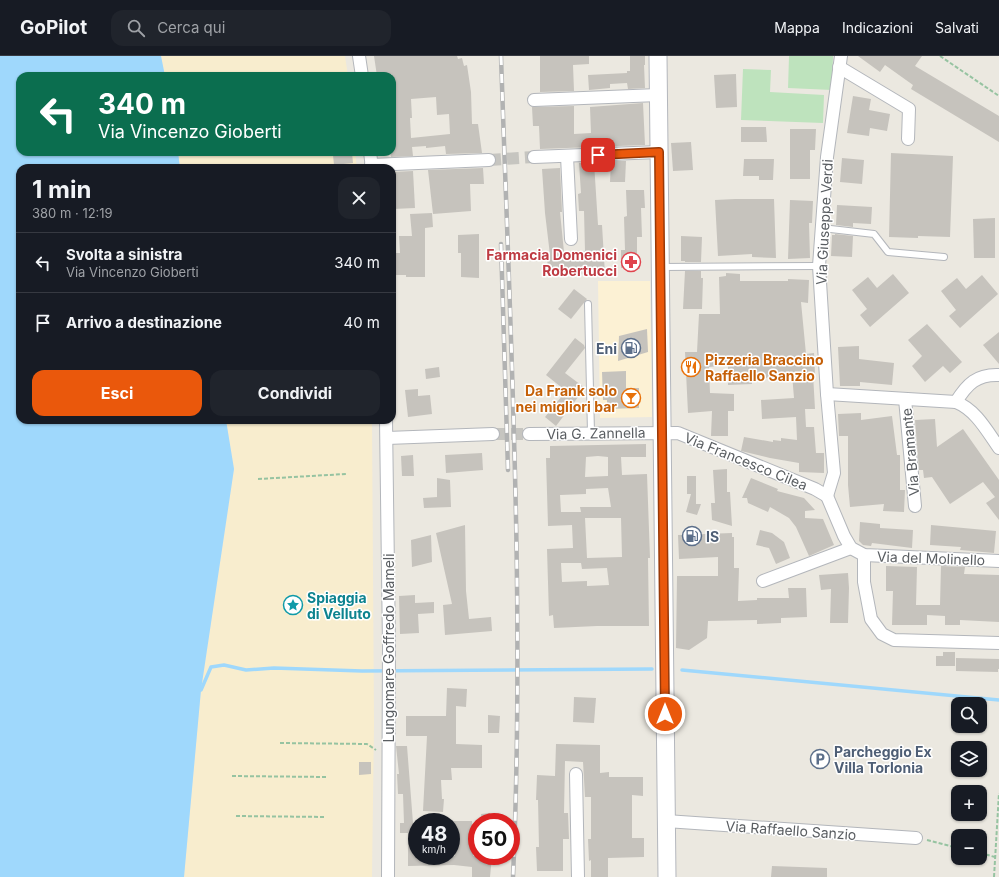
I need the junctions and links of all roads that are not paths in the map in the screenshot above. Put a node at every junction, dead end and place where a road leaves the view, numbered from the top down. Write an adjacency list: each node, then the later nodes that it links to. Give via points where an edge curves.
1 (359, 56): 4 (street)
2 (658, 56): 5 (main road)
3 (840, 61): 7 (street, Via Giuseppe Verdi, via 909,109); 13 (street, Via Giuseppe Verdi, via 827,157)
4 (361, 72)
5 (658, 95): 6 (street); 8 (main road)
6 (534, 100)
7 (908, 139)
8 (659, 152): 9 (street); 17 (main road)
9 (567, 156): 10 (street); 14 (street)
10 (534, 157)
11 (489, 160): 12 (street)
12 (396, 165)
13 (822, 228): 15 (lane, via 874,234 888,252); 16 (street, Via Giuseppe Verdi)
14 (571, 239)
15 (944, 257)
16 (819, 266): 17 (lane); 20 (street, Via Giuseppe Verdi)
17 (660, 267): 25 (main road)
18 (588, 304): 24 (lane)
19 (999, 375): 22 (street, via 989,375 975,380 963,390)
20 (826, 394): 21 (street, Via Bramante); 30 (street, Via Giuseppe Verdi, via 834,473)
21 (905, 399): 22 (street, Via Bramante); 31 (street, Via Bramante)
22 (956, 402): 29 (street, Via Bramante, via 973,412)
23 (386, 424): 28 (street, Lungomare Goffredo Mameli)
24 (591, 432): 25 (street, Via G. Zannella); 27 (street, Via G. Zannella)
25 (663, 432): 30 (street, Via Francesco Cilea, via 678,433 815,489); 38 (main road)
26 (493, 434): 28 (street)
27 (528, 434)
28 (387, 438): 40 (street, Lungomare Goffredo Mameli)
29 (999, 448)
30 (826, 496): 32 (street)
31 (915, 506)
32 (851, 548): 33 (street, Via del Molinello); 35 (street)
33 (864, 556): 34 (street, Via del Molinello); 36 (street, Via del Molinello, via 864,582 872,619 882,634 894,640)
34 (999, 561)
35 (763, 581)
36 (999, 643)
37 (576, 774): 41 (street)
38 (666, 821): 39 (street, Via Raffaello Sanzio, via 771,826); 42 (main road)
39 (916, 838)
40 (388, 877)
41 (578, 877)
42 (667, 877)

